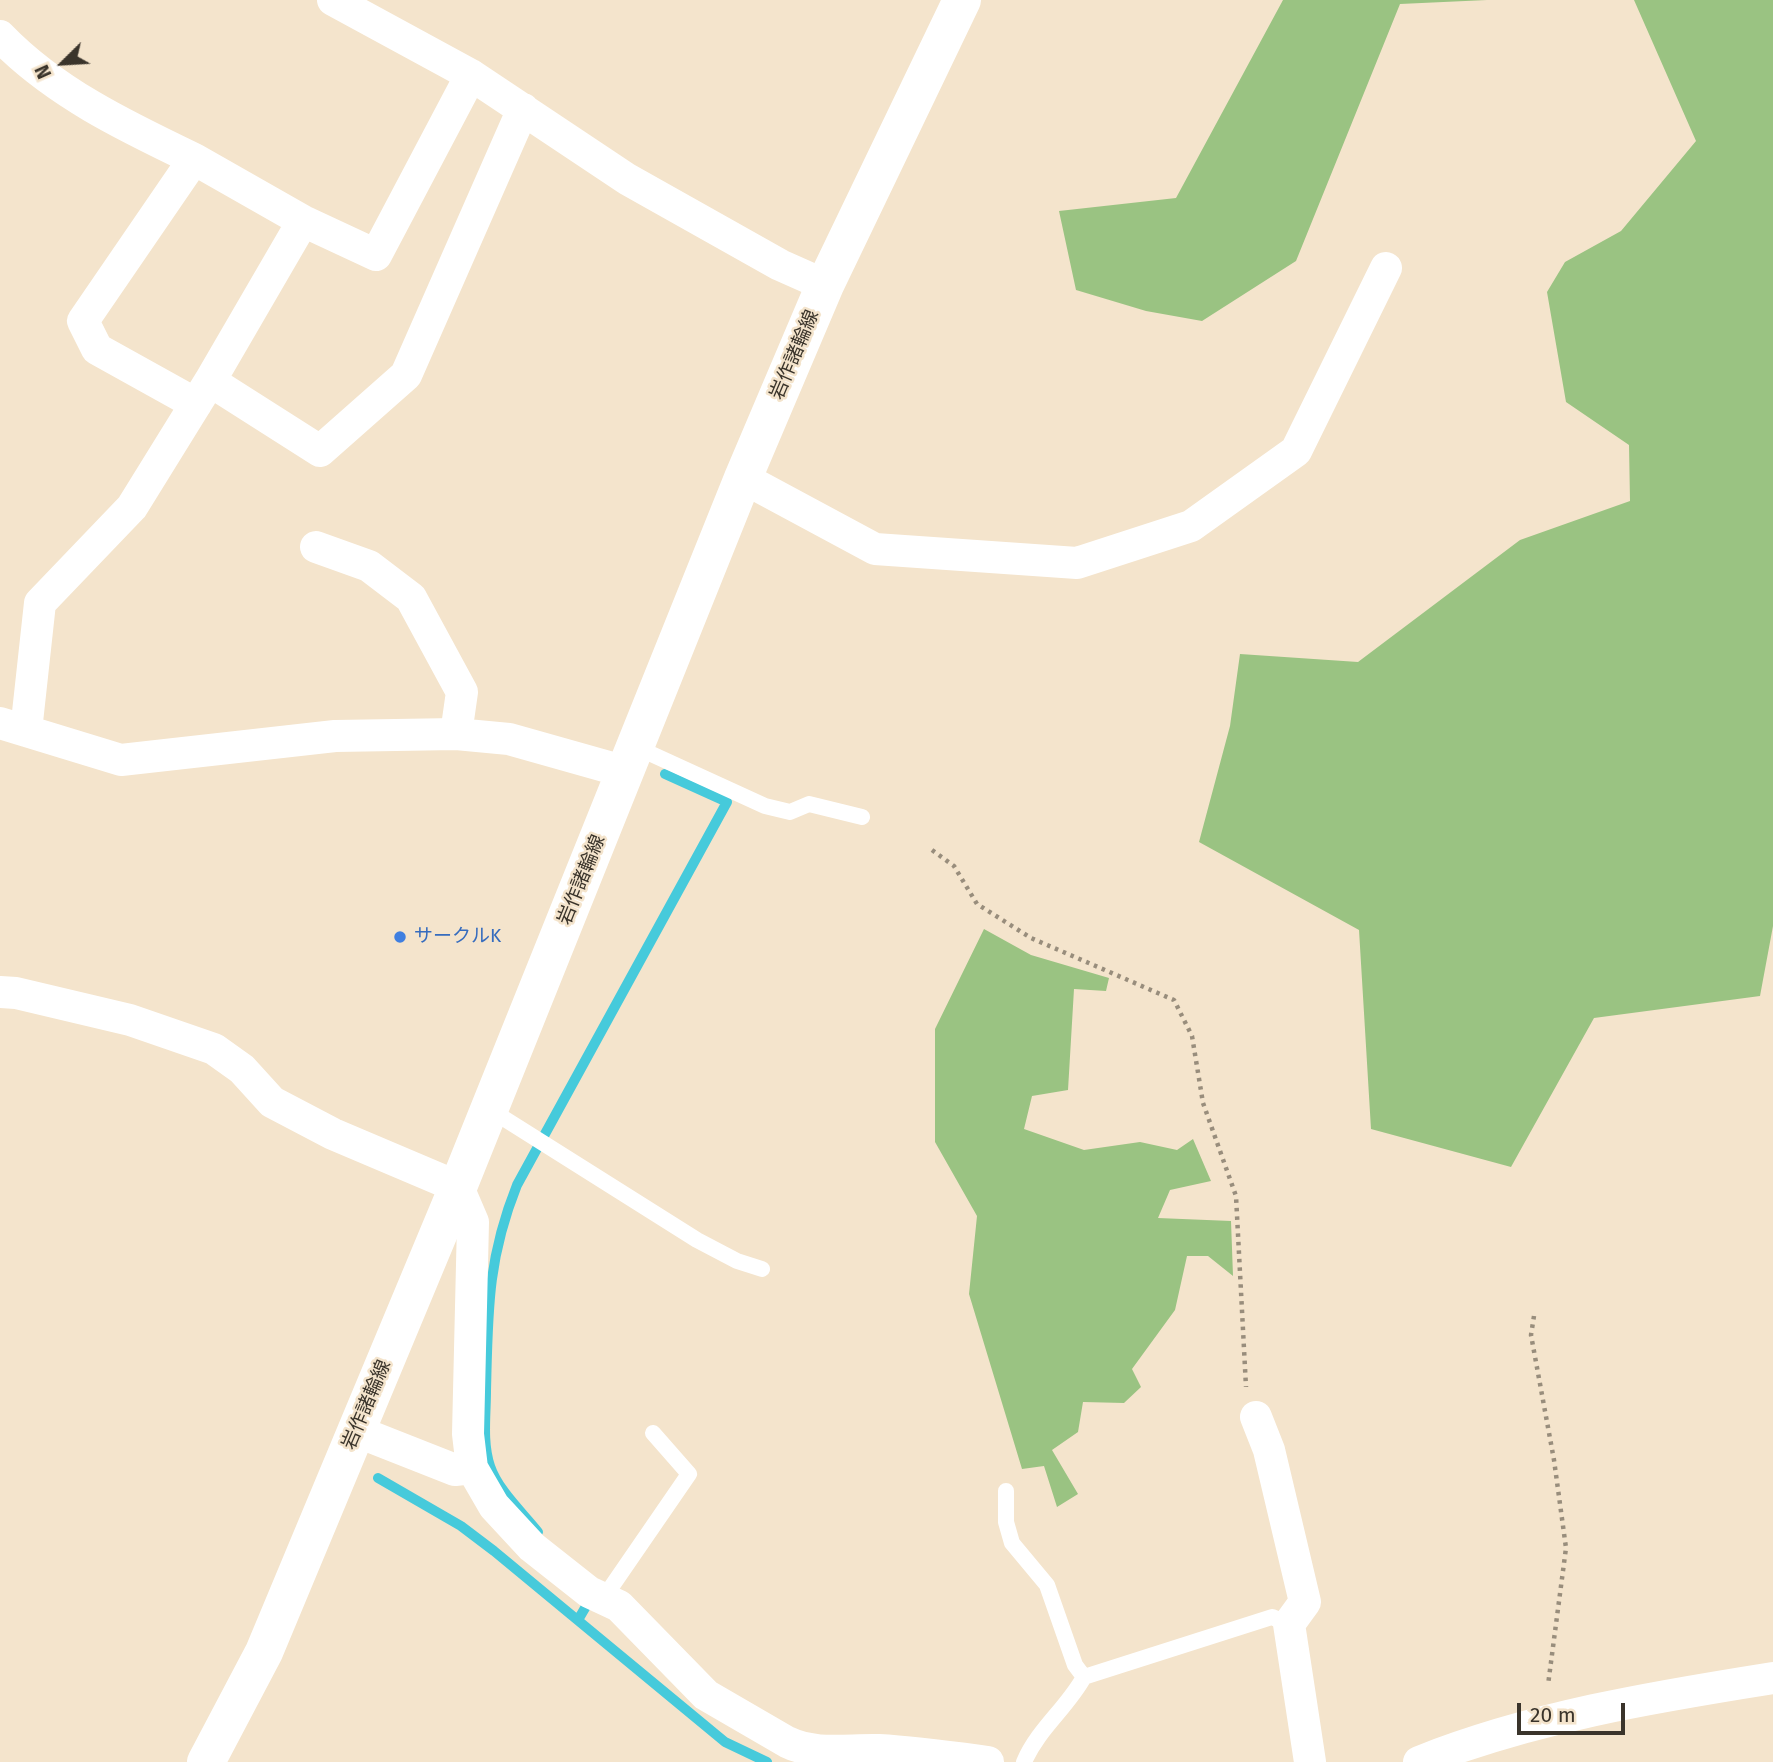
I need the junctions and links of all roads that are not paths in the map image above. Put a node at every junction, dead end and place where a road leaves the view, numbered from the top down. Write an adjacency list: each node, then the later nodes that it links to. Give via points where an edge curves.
1 (333, 0): 4 (street)
2 (962, 0): 9 (main road, 岩作諸輪線)
3 (0, 36): 6 (street, via 24,62 109,118)
4 (471, 75): 5 (street); 7 (street, via 376,255)
5 (523, 109): 9 (street, via 627,179 780,265); 10 (street, via 406,375 320,451)
6 (194, 159): 7 (street); 10 (street, via 83,321 97,349)
7 (303, 221): 10 (street)
8 (1386, 268): 11 (street, via 1296,451 1191,526 1077,562 875,549)
9 (825, 285): 11 (main road, 岩作諸輪線)
10 (203, 392): 13 (street, via 132,507 40,603)
11 (743, 478): 15 (main road, 岩作諸輪線)
12 (316, 547): 14 (street, via 369,566 411,598 462,692)
13 (13, 727): 14 (street, via 121,760 335,736)
14 (456, 734): 15 (street)
15 (631, 759): 16 (lane, via 765,806 790,812 809,804); 18 (main road, 岩作諸輪線)
16 (862, 817)
17 (0, 992): 19 (street, via 130,1020 214,1049 242,1069 272,1101 333,1134)
18 (489, 1109): 19 (main road, 岩作諸輪線); 20 (lane, via 697,1240)
19 (458, 1187): 22 (main road, 岩作諸輪線); 24 (street, via 472,1222 468,1434)
20 (762, 1269)
21 (1256, 1417): 27 (street, via 1269,1450 1305,1602)
22 (356, 1431): 24 (street, via 455,1470); 30 (main road, 岩作諸輪線, via 264,1652)
23 (653, 1433): 26 (lane, via 689,1474)
24 (472, 1468): 26 (street, via 495,1506 532,1547)
25 (1006, 1491): 28 (lane, via 1006,1522 1012,1543 1047,1585 1075,1665)
26 (603, 1599): 31 (street, via 620,1606 706,1695 798,1747)
27 (1289, 1624): 28 (lane, via 1272,1617); 33 (street)
28 (1084, 1677): 32 (lane, via 1032,1743)
29 (1773, 1678): 34 (street, via 1657,1696 1555,1719)
30 (206, 1762)
31 (988, 1762)
32 (1024, 1762)
33 (1310, 1762)
34 (1419, 1762)

